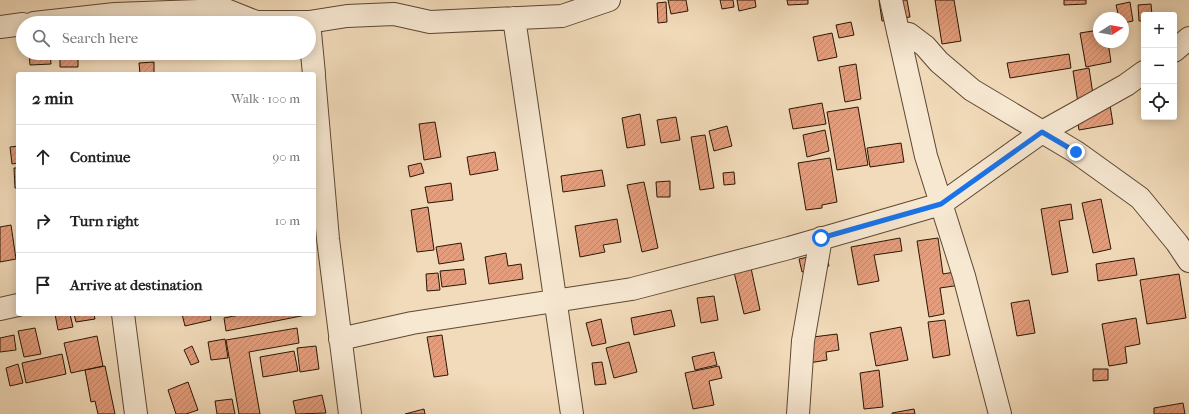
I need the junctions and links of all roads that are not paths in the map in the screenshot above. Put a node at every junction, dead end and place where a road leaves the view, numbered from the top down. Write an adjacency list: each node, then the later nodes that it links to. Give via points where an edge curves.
1 (609, 0): 4 (street)
2 (891, 0): 11 (street)
3 (115, 7): 5 (street); 6 (street, via 226,10)
4 (564, 8): 7 (street)
5 (69, 16)
6 (241, 16)
7 (514, 18): 8 (street, via 430,22 394,14 347,16); 23 (street)
8 (316, 21)
9 (16, 25): 10 (street)
10 (0, 27)
11 (898, 32): 18 (street, via 909,34 925,46 972,90); 19 (street, via 926,156)
12 (1189, 38): 13 (street)
13 (1177, 48)
14 (313, 60): 15 (street)
15 (314, 72)
16 (1141, 74): 18 (street)
17 (316, 124): 21 (street)
18 (1042, 132): 19 (street); 22 (street, via 1076,152 1140,198)
19 (941, 204): 20 (street); 32 (street, via 964,276)
20 (821, 238): 23 (street, via 632,289); 31 (street, via 803,341)
21 (321, 240): 27 (street)
22 (1189, 261)
23 (555, 301): 27 (street, via 412,323); 30 (street)
24 (16, 305): 25 (street)
25 (0, 309)
26 (124, 316): 28 (street)
27 (340, 340): 29 (street)
28 (136, 414)
29 (350, 414)
30 (572, 414)
31 (798, 414)
32 (1000, 414)

